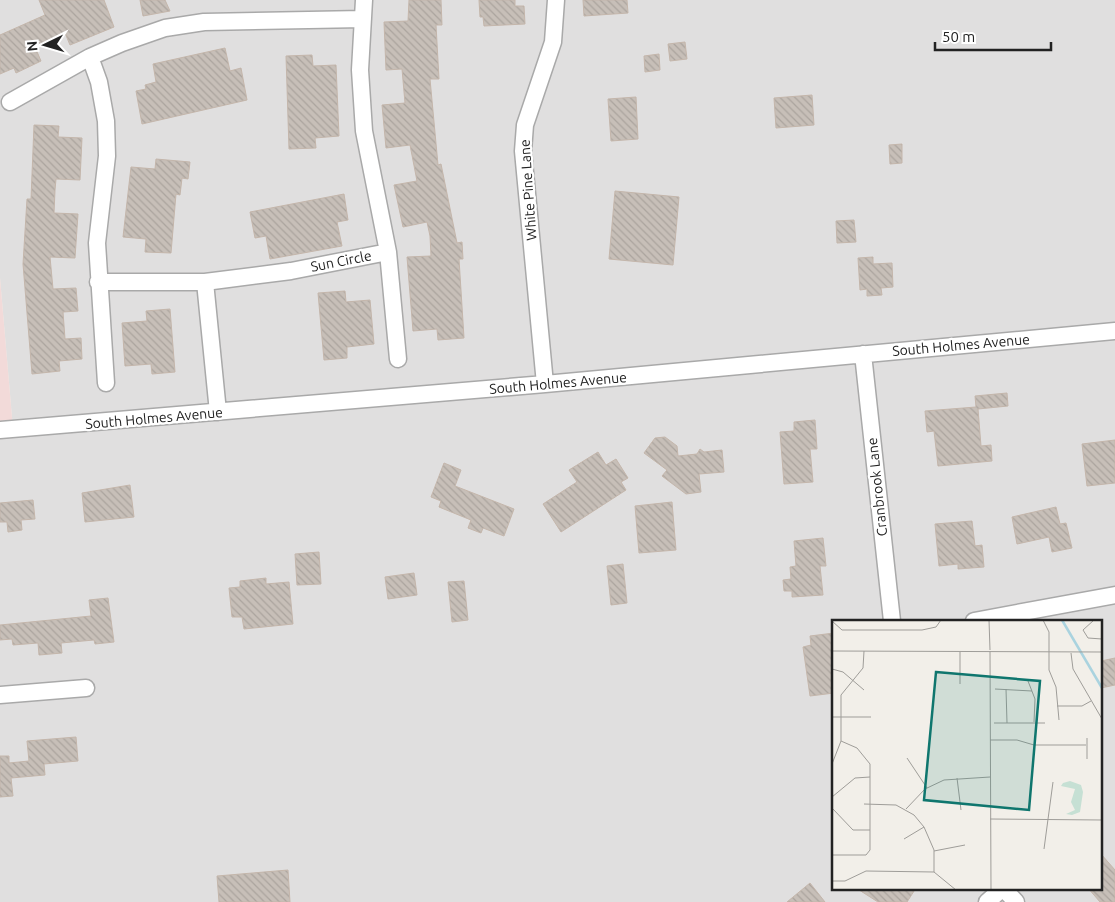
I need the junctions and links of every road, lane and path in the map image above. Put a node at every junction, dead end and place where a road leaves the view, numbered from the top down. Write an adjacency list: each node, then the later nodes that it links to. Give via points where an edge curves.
1 (364, 0): 3 (street, Sun Circle)
2 (556, 0): 13 (street, White Pine Lane, via 553,42 525,126 523,151)
3 (363, 19): 4 (street, via 204,22 164,28); 6 (street, Sun Circle, via 360,70 364,131)
4 (90, 57): 5 (street); 7 (street, via 99,82 106,121 107,156 97,243)
5 (10, 102)
6 (388, 252): 8 (street, Sun Circle, via 291,271); 11 (street)
7 (98, 282): 8 (street, Sun Circle); 12 (street)
8 (205, 282): 14 (street)
9 (1115, 331): 10 (street, South Holmes Avenue)
10 (863, 354): 13 (street, South Holmes Avenue); 17 (street, Cranbrook Lane)
11 (398, 359)
12 (106, 383)
13 (545, 384): 14 (street, South Holmes Avenue)
14 (218, 412): 15 (street, South Holmes Avenue)
15 (0, 430)
16 (1115, 594): 18 (street)
17 (892, 620)
18 (979, 620)
19 (86, 688): 20 (street)
20 (0, 695)
21 (1001, 890): 23 (street)
22 (1005, 890): 24 (street)
23 (987, 902)
24 (1016, 902)

